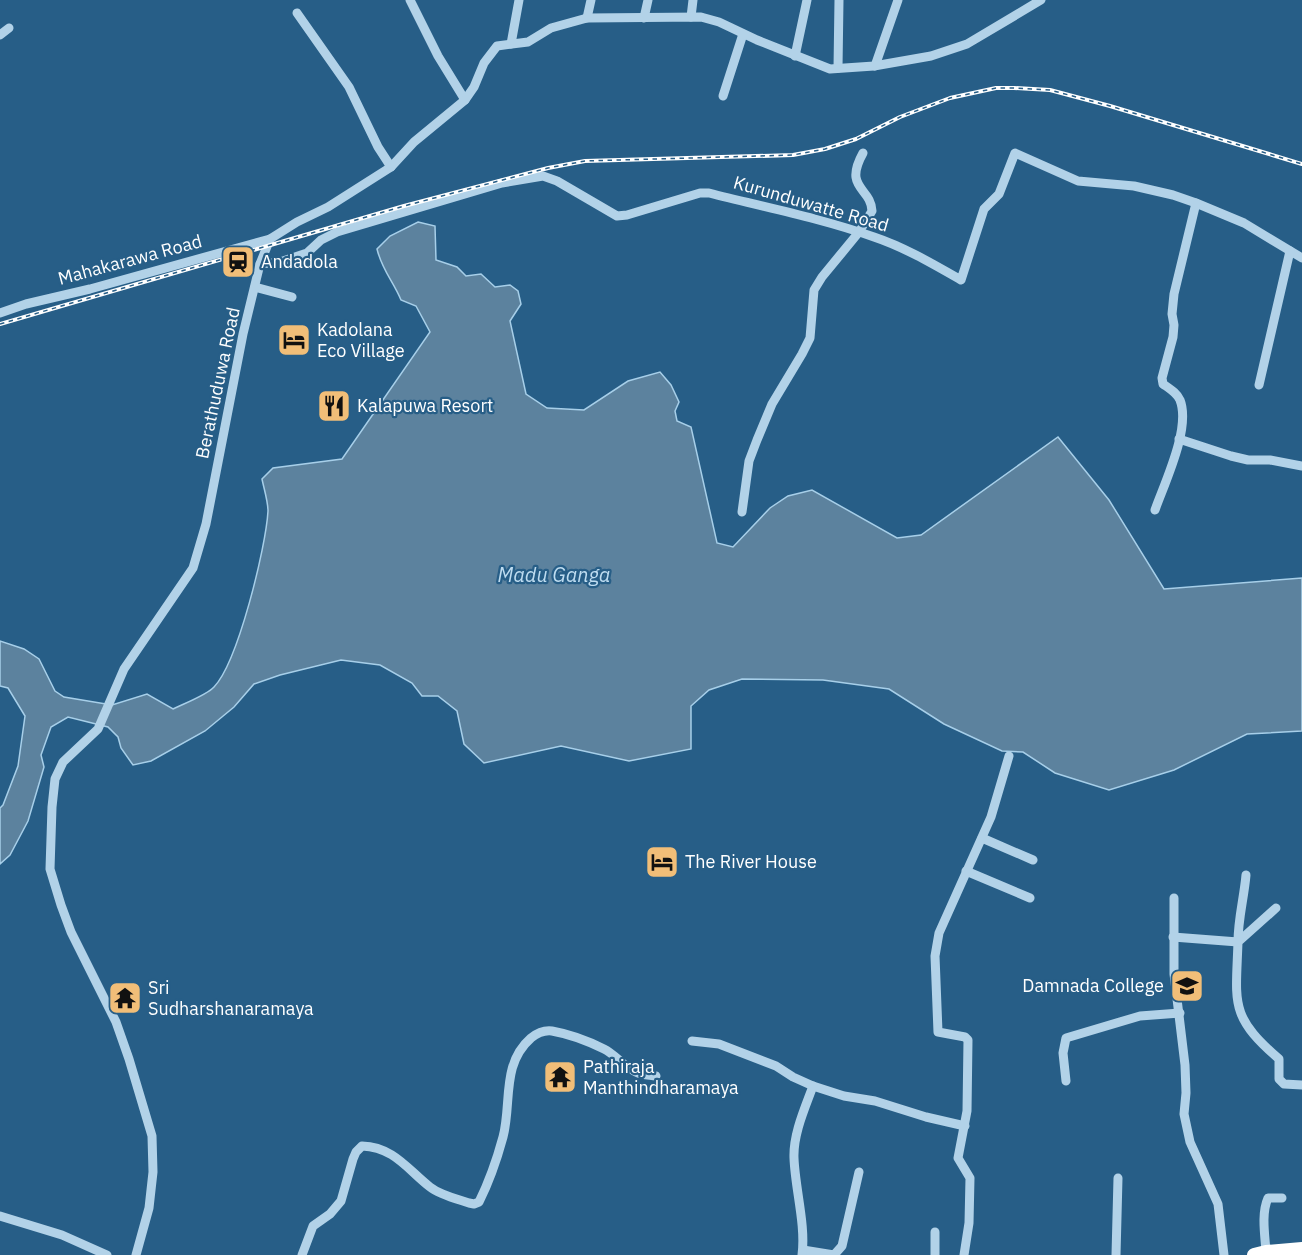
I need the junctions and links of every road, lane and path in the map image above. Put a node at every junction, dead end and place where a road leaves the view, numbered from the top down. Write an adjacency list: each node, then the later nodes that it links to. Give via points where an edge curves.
1 (410, 0): 22 (street)
2 (519, 0): 17 (street)
3 (591, 0): 12 (street)
4 (648, 0): 13 (street)
5 (693, 0): 11 (street)
6 (839, 0): 20 (street)
7 (898, 0): 19 (street)
8 (1041, 0): 19 (street, via 967,44 931,56)
9 (806, 1): 18 (street)
10 (297, 13): 24 (street, via 350,87)
11 (691, 17): 13 (street); 15 (street, via 709,19)
12 (587, 18): 13 (street); 17 (street, via 551,28 528,42)
13 (644, 18)
14 (9, 28): 16 (street)
15 (743, 34): 18 (street); 21 (street)
16 (0, 35)
17 (511, 44): 22 (street, via 496,46)
18 (795, 56): 20 (street)
19 (875, 66): 20 (street)
20 (838, 69)
21 (723, 96)
22 (465, 100): 24 (street)
23 (862, 153): 26 (street, via 855,168 856,180 873,208)
24 (391, 166): 27 (street)
25 (1196, 202): 26 (street, Kurunduwatte Road, via 1134,186 1078,181 1015,153 999,194 984,209 961,280 876,237); 28 (street, Kurunduwatte Road, via 1244,223); 35 (street, via 1174,294 1173,337 1162,378 1163,384 1180,400)
26 (858, 232): 30 (street, Kurunduwatte Road, via 709,193 617,216 543,176 502,183 337,232 307,253); 38 (street, via 814,290 810,338 772,404 749,461)
27 (270, 239): 30 (street, Berathuduwa Road); 33 (street, Mahakarawa Road)
28 (1290, 251): 29 (street, Kurunduwatte Road); 34 (street)
29 (1302, 258)
30 (260, 264): 31 (street, Berathuduwa Road)
31 (255, 287): 32 (street); 65 (street, Berathuduwa Road, via 200,549 192,568 124,669 98,729 63,762 55,779 51,807 50,869 71,932 116,1022 152,1136 149,1208)
32 (292, 297)
33 (0, 313)
34 (1259, 385)
35 (1179, 439): 36 (street, via 1248,460); 37 (street)
36 (1302, 466)
37 (1155, 510)
38 (742, 513)
39 (1009, 756): 40 (street)
40 (982, 838): 41 (street); 42 (street)
41 (1033, 861)
42 (966, 871): 44 (street); 55 (street, via 939,933 935,956 938,1032 968,1040)
43 (1246, 875): 48 (street)
44 (1030, 898)
45 (1174, 898): 47 (street)
46 (1276, 908): 48 (street)
47 (1173, 937): 48 (street); 49 (street)
48 (1238, 942): 53 (street, via 1236,999 1242,1019 1257,1040 1279,1059 1279,1079 1284,1084)
49 (1180, 1013): 52 (street, via 1140,1016 1066,1038); 70 (street, via 1184,1114 1190,1142 1218,1204)
50 (692, 1041): 54 (street, via 719,1044 776,1066)
51 (656, 1077): 66 (street, via 637,1072 605,1050 569,1036 549,1030 536,1034 513,1063 504,1136 478,1202 469,1203 432,1189 393,1156 362,1146 353,1159 341,1201 313,1226)
52 (1066, 1081)
53 (1302, 1085)
54 (813, 1086): 55 (street); 62 (street, via 800,1122 794,1156)
55 (965, 1126): 68 (street, via 958,1158 970,1178)
56 (859, 1172): 62 (street, via 838,1252)
57 (1118, 1178): 69 (street)
58 (1282, 1198): 63 (street, via 1266,1201)
59 (0, 1216): 64 (street, via 62,1235)
60 (935, 1232): 67 (street)
61 (1302, 1249): 63 (highway)
62 (803, 1252)
63 (1260, 1254)
64 (107, 1255)
65 (136, 1255)
66 (302, 1255)
67 (935, 1255)
68 (964, 1255)
69 (1116, 1255)
70 (1224, 1255)

